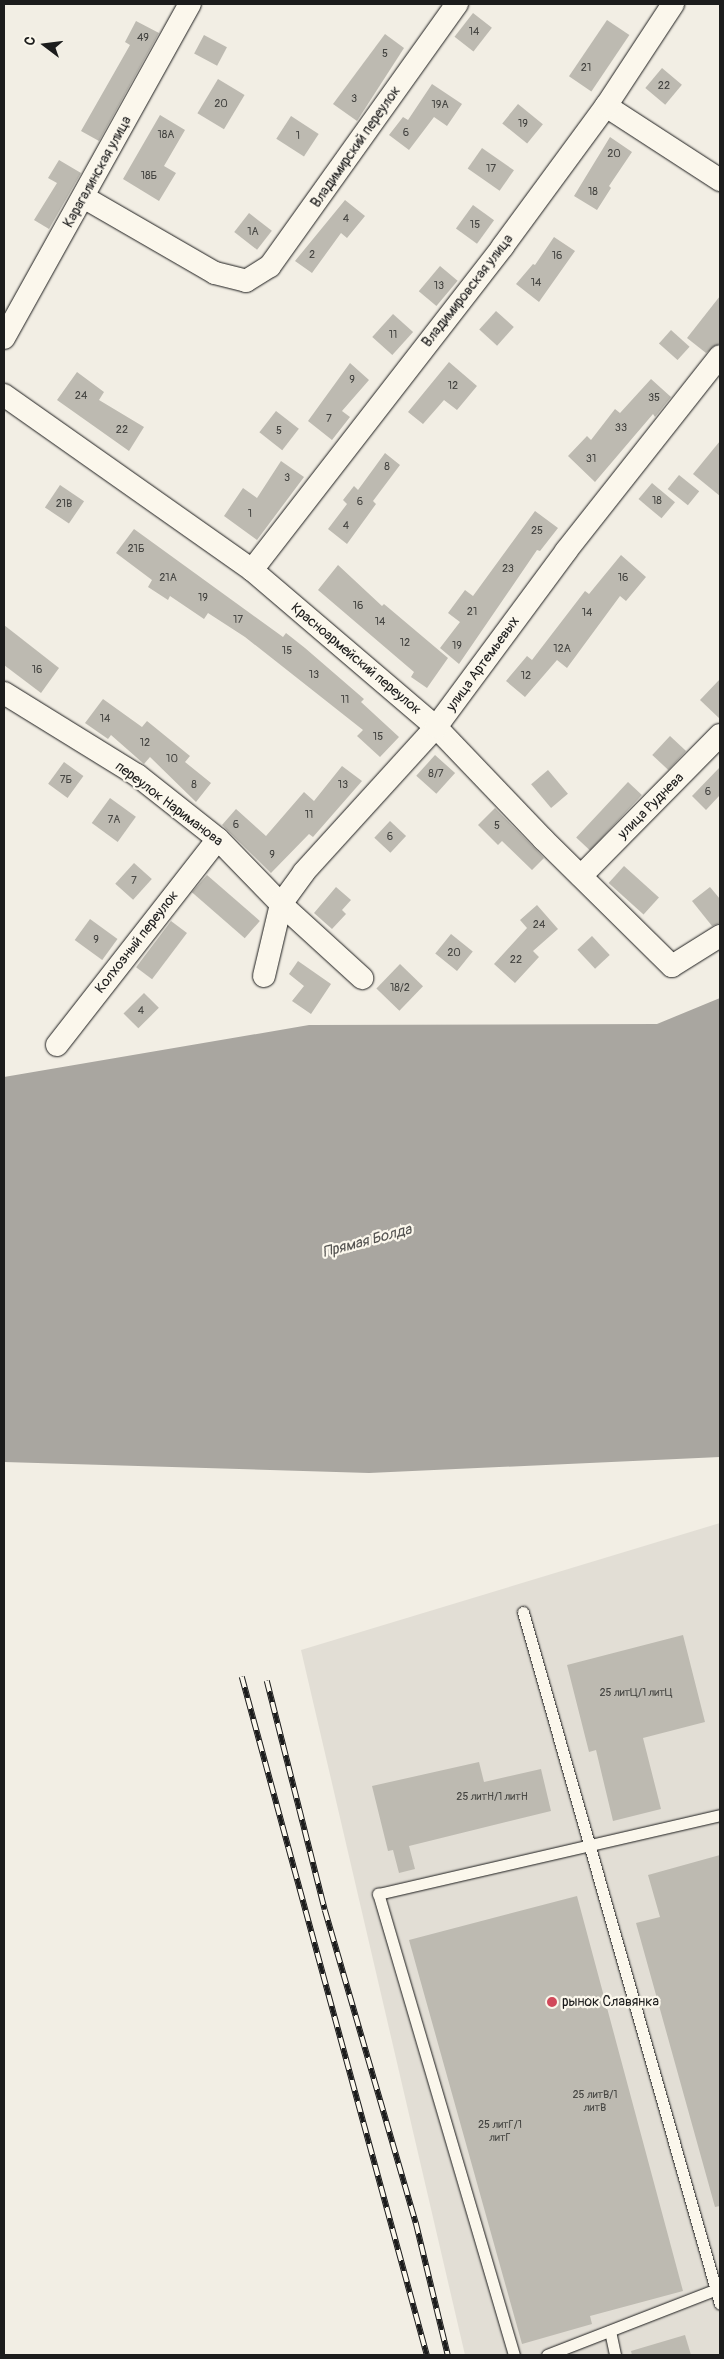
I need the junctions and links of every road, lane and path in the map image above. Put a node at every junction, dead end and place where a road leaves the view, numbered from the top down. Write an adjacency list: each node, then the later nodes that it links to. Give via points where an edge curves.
1 (190, 4): 6 (street, Карагалинская улица)
2 (457, 4): 6 (street, Владимирский переулок, via 270,266 246,280 215,274)
3 (673, 4): 4 (street, Владимировская улица)
4 (606, 106): 5 (street); 10 (street, Владимировская улица, via 503,246)
5 (720, 180)
6 (85, 198): 7 (street, Карагалинская улица)
7 (4, 338)
8 (720, 356): 12 (street, улица Артемьевых, via 566,551)
9 (4, 394): 10 (street, Красноармейский переулок)
10 (252, 570): 12 (street, Красноармейский переулок)
11 (4, 693): 14 (street, переулок Нариманова, via 137,775)
12 (436, 727): 15 (street, Красноармейский переулок); 16 (street, улица Артемьевых, via 304,872)
13 (720, 735): 15 (street, улица Руднева)
14 (218, 839): 16 (street, переулок Нариманова); 20 (street, Колхозный переулок)
15 (581, 876): 17 (street, Красноармейский переулок, via 672,966)
16 (281, 904): 18 (street, улица Артемьевых); 19 (street, переулок Нариманова)
17 (720, 936)
18 (264, 976)
19 (362, 978)
20 (57, 1045)
21 (523, 1612): 23 (lane)
22 (720, 1815): 23 (lane)
23 (591, 1845): 24 (lane); 27 (lane, via 378,1894)
24 (718, 2289): 25 (lane); 26 (lane)
25 (720, 2304)
26 (610, 2331): 28 (lane); 29 (lane)
27 (514, 2355)
28 (547, 2355)
29 (615, 2355)

